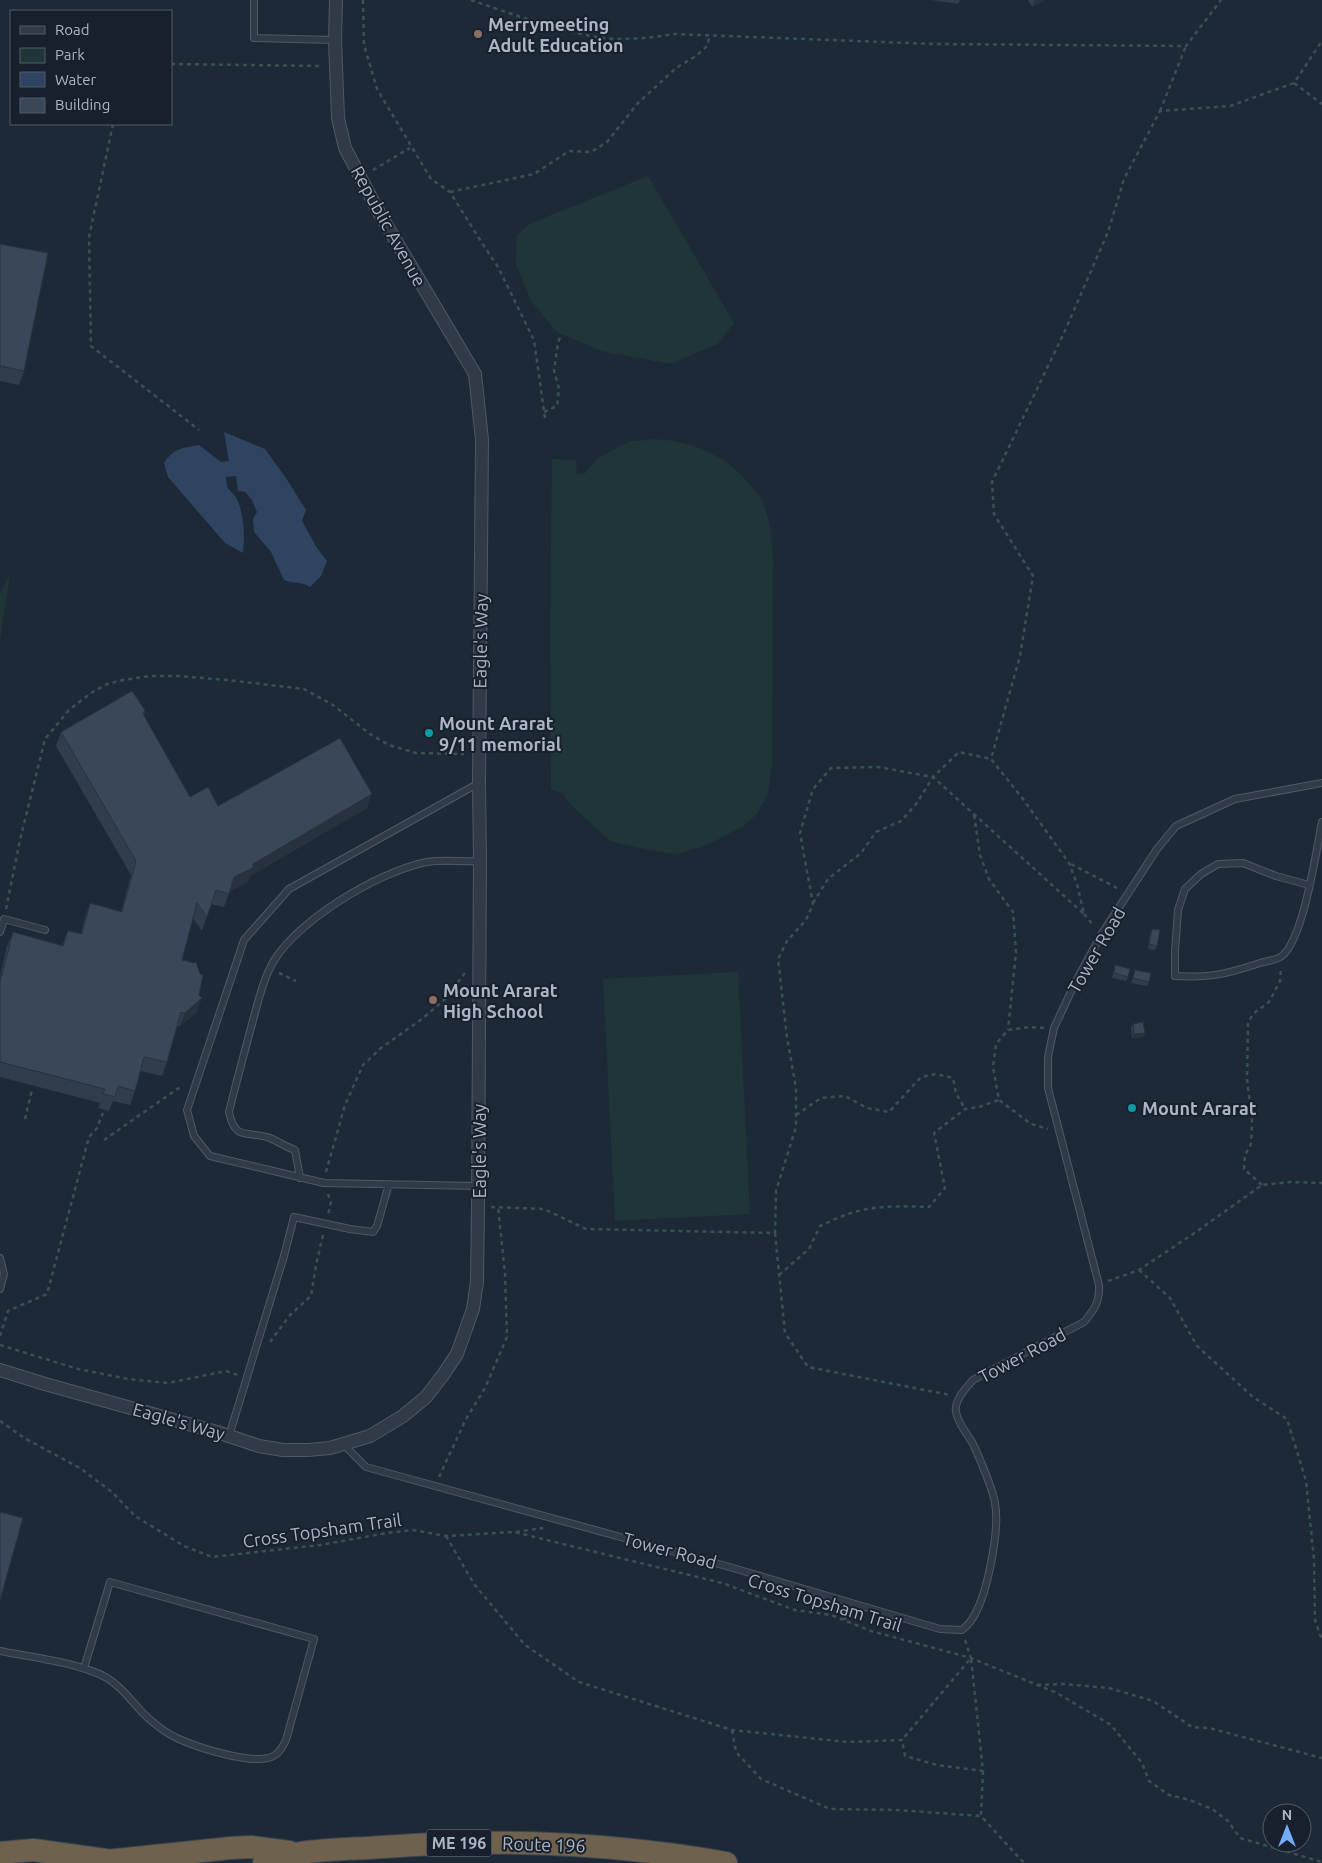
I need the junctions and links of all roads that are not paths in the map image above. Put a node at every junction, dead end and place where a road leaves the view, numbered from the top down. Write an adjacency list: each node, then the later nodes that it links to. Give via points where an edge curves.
1 (254, 0): 3 (lane, via 254,38)
2 (336, 0): 3 (street, Republic Avenue)
3 (335, 40): 4 (street, Republic Avenue, via 338,118 346,148 376,209 475,374)
4 (482, 440): 5 (street, Eagle's Way)
5 (478, 783): 8 (street, Eagle's Way); 12 (lane, via 290,889 244,940 187,1110 194,1136 210,1156)
6 (1322, 783): 19 (lane, Tower Road, via 1235,799 1176,826 1156,849 1101,935 1054,1028 1047,1071 1048,1088 1100,1296 1096,1308 1084,1322 973,1380 956,1405 956,1414 974,1445 996,1504 996,1541 990,1566 971,1621 962,1630 940,1629 726,1566 366,1467)
7 (1322, 822): 9 (lane)
8 (480, 861): 12 (lane, via 428,862 354,891 304,926 281,949 269,970 229,1112 231,1124 240,1133 269,1138 295,1150); 14 (street, Eagle's Way)
9 (1309, 885): 9 (lane, via 1243,863 1218,864 1201,874 1185,889 1178,910 1175,976 1226,974 1282,956 1297,930)
10 (45, 930): 11 (lane, via 4,919)
11 (0, 932)
12 (300, 1178): 13 (lane, via 324,1183)
13 (389, 1184): 14 (lane); 18 (lane, via 378,1226 373,1232 294,1217)
14 (478, 1186): 19 (street, Eagle's Way, via 477,1282 473,1309 457,1354 426,1397 403,1416 370,1436)
15 (0, 1258): 16 (lane, via 4,1274)
16 (0, 1289)
17 (0, 1370): 18 (street, Eagle's Way)
18 (229, 1436): 19 (street, Eagle's Way, via 283,1450)
19 (344, 1445)
20 (0, 1651): 21 (lane)
21 (84, 1668): 21 (lane, via 107,1678 128,1694 148,1718 177,1739 220,1752 269,1758 279,1753 286,1740 314,1639 110,1582)
22 (0, 1853): 24 (highway, Route 196, via 33,1850)
23 (300, 1853): 24 (highway, Route 196 / ME 196, via 251,1847); 25 (highway, Route 196 / ME 196); 26 (highway, Route 196 / ME 196, via 411,1844 496,1842 619,1848)
24 (97, 1862)
25 (264, 1863)
26 (726, 1863)

